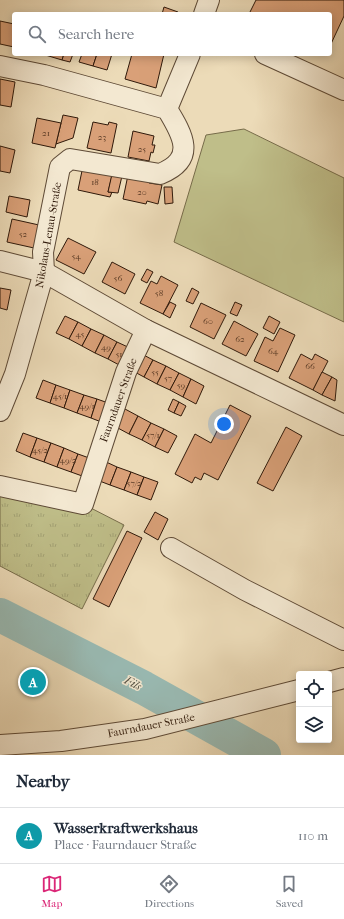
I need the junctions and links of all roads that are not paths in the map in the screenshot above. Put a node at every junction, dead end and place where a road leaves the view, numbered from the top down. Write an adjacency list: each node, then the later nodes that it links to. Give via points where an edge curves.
1 (209, 0): 2 (street)
2 (205, 12)
3 (189, 56): 7 (street)
4 (269, 56): 6 (street)
5 (0, 66): 7 (street, via 44,75)
6 (344, 90)
7 (167, 109): 9 (street, Nikolaus-Lenau-Straße, via 181,133 184,149 173,169 160,174 70,158 60,167 43,252)
8 (0, 261): 9 (street)
9 (44, 272): 10 (street); 11 (street, Nikolaus-Lenau-Straße, via 14,374)
10 (146, 330): 12 (street); 13 (street, Faurndauer Straße, via 126,372 83,504)
11 (0, 411)
12 (344, 425)
13 (0, 486)
14 (171, 548): 15 (street, via 245,590)
15 (344, 640)
16 (344, 678): 17 (street)
17 (332, 681)
18 (296, 691): 19 (street, Faurndauer Straße, via 145,729 61,741)
19 (0, 745)

